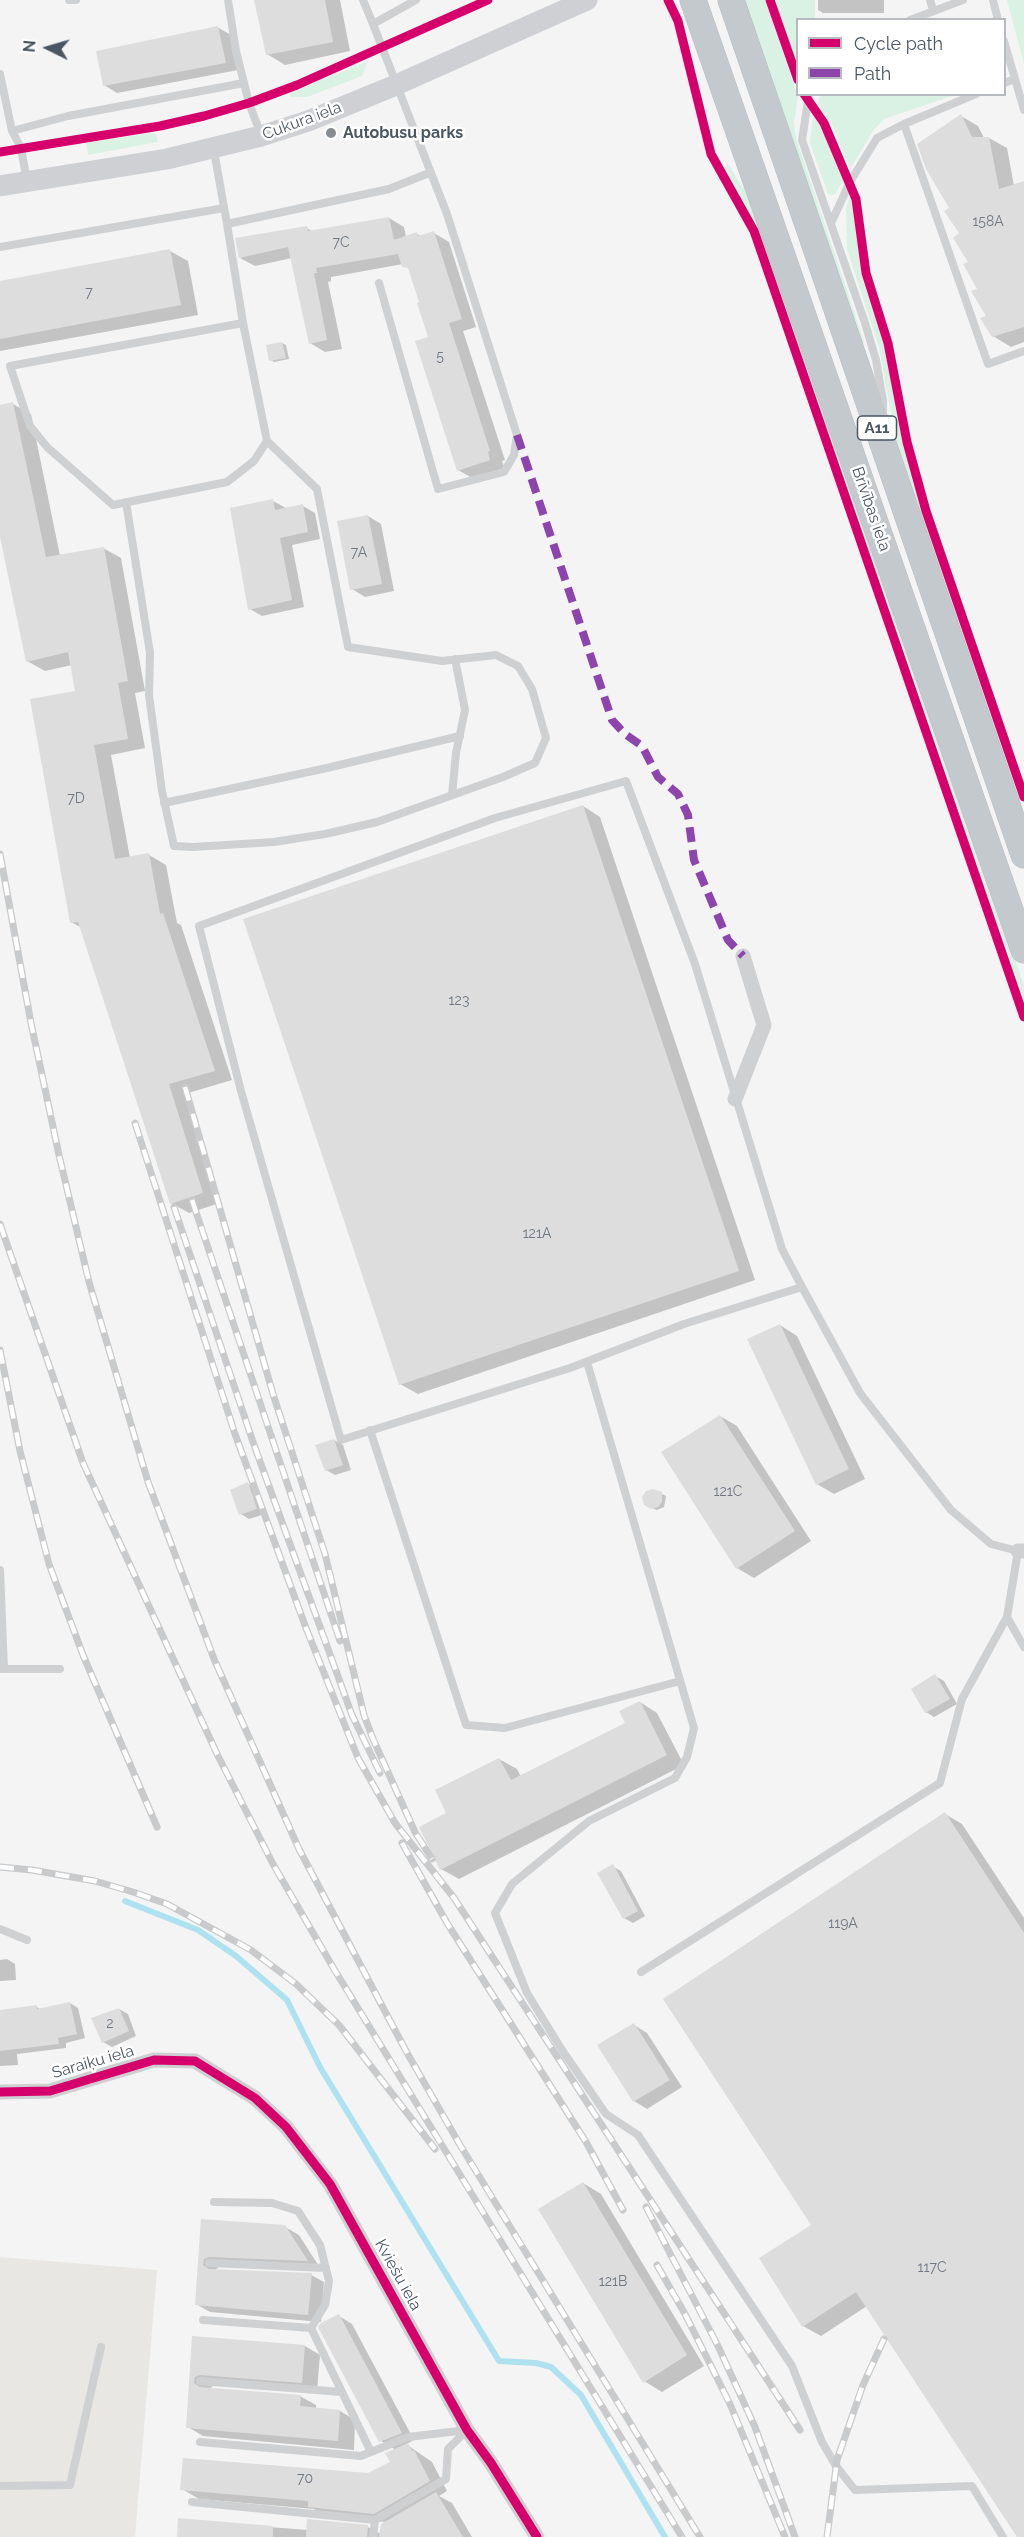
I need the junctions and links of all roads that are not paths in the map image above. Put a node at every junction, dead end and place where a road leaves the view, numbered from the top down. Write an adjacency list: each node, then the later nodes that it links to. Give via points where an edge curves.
1 (69, 0): 2 (lane)
2 (76, 0)
3 (228, 0): 19 (lane)
4 (363, 0): 15 (lane)
5 (416, 0): 15 (lane)
6 (587, 0): 21 (main road, Cukura iela)
7 (693, 0): 47 (highway, Brīvības iela / A11)
8 (731, 0): 39 (highway, Brīvības iela / A11)
9 (930, 0): 12 (lane)
10 (963, 0): 12 (lane)
11 (993, 0): 14 (lane)
12 (933, 10): 13 (lane)
13 (915, 18)
14 (998, 18)
15 (373, 24): 21 (lane)
16 (1006, 45): 18 (lane)
17 (0, 74): 26 (lane)
18 (1015, 79): 20 (lane); 24 (lane)
19 (244, 83): 26 (lane, via 68,116); 27 (lane)
20 (1006, 83)
21 (396, 85): 27 (main road, Cukura iela); 29 (lane, via 412,119)
22 (809, 96): 33 (lane, via 802,140)
23 (971, 96): 25 (lane)
24 (1024, 111)
25 (904, 124): 33 (lane, via 877,138); 38 (lane, via 988,364)
26 (12, 131): 30 (lane, via 21,148)
27 (261, 136): 28 (main road, Cukura iela)
28 (213, 148): 30 (main road, Cukura iela); 32 (lane)
29 (429, 173): 34 (lane, via 388,189); 36 (lane, via 447,214 517,435 514,455 504,472 438,489)
30 (27, 183): 31 (main road, Cukura iela)
31 (0, 186)
32 (224, 208): 34 (lane); 35 (lane)
33 (831, 223): 39 (lane, via 876,360 883,401)
34 (227, 224): 37 (lane)
35 (0, 247)
36 (379, 283)
37 (243, 323): 40 (lane); 41 (lane, via 10,366 30,426 47,447 113,505)
38 (1024, 351)
39 (880, 438): 46 (highway, Brīvības iela / A11)
40 (267, 441): 41 (lane, via 254,461 227,482); 42 (lane, via 317,489 348,647 442,661)
41 (126, 502): 45 (lane, via 150,653 149,695)
42 (455, 659): 43 (lane, via 465,710); 44 (lane, via 496,655 518,666 532,689 546,738 535,763)
43 (460, 736): 44 (lane); 45 (lane)
44 (452, 795): 45 (lane, via 377,822 326,834 193,848 174,846)
45 (164, 803)
46 (1024, 855)
47 (1024, 950)
48 (743, 956): 49 (street, via 765,1025)
49 (735, 1100): 50 (lane, via 782,1249); 52 (lane, via 695,964 626,781 495,818 199,926 241,1091 341,1440)
50 (802, 1287): 51 (lane, via 684,1324); 53 (lane, via 860,1393 951,1510 991,1544)
51 (587, 1362): 52 (lane); 59 (lane)
52 (369, 1430): 59 (lane, via 466,1725 505,1728)
53 (1021, 1551): 55 (lane)
54 (0, 1570): 57 (lane)
55 (1007, 1617): 56 (lane); 62 (lane, via 962,1699 940,1783)
56 (1024, 1647)
57 (2, 1669): 58 (lane)
58 (60, 1669)
59 (680, 1681): 81 (lane, via 694,1728 687,1757 675,1778 589,1821 512,1884 495,1913 527,1993 562,2050 606,2114 638,2135 792,2366 822,2442 855,2490 972,2486)
60 (0, 1929): 61 (lane)
61 (27, 1940)
62 (641, 1972)
63 (195, 2061): 64 (street, Saraiķu iela, via 154,2060 50,2091); 73 (street, Kviešu iela, via 255,2098 286,2127 330,2184)
64 (0, 2092)
65 (214, 2202): 67 (lane, via 272,2203 298,2211 320,2245)
66 (209, 2263): 67 (lane)
67 (326, 2268): 69 (lane, via 329,2281 325,2305)
68 (203, 2320): 69 (lane)
69 (311, 2328): 72 (lane)
70 (101, 2347): 76 (lane, via 70,2485)
71 (200, 2381): 72 (lane)
72 (342, 2392): 75 (lane)
73 (467, 2430): 75 (lane, via 408,2437); 78 (lane, via 448,2449 446,2479); 80 (street, Kviešu iela)
74 (200, 2442): 75 (lane, via 362,2456)
75 (371, 2452)
76 (0, 2486)
77 (192, 2502): 78 (lane)
78 (375, 2520): 79 (lane)
79 (373, 2537)
80 (537, 2537)
81 (1003, 2537)

